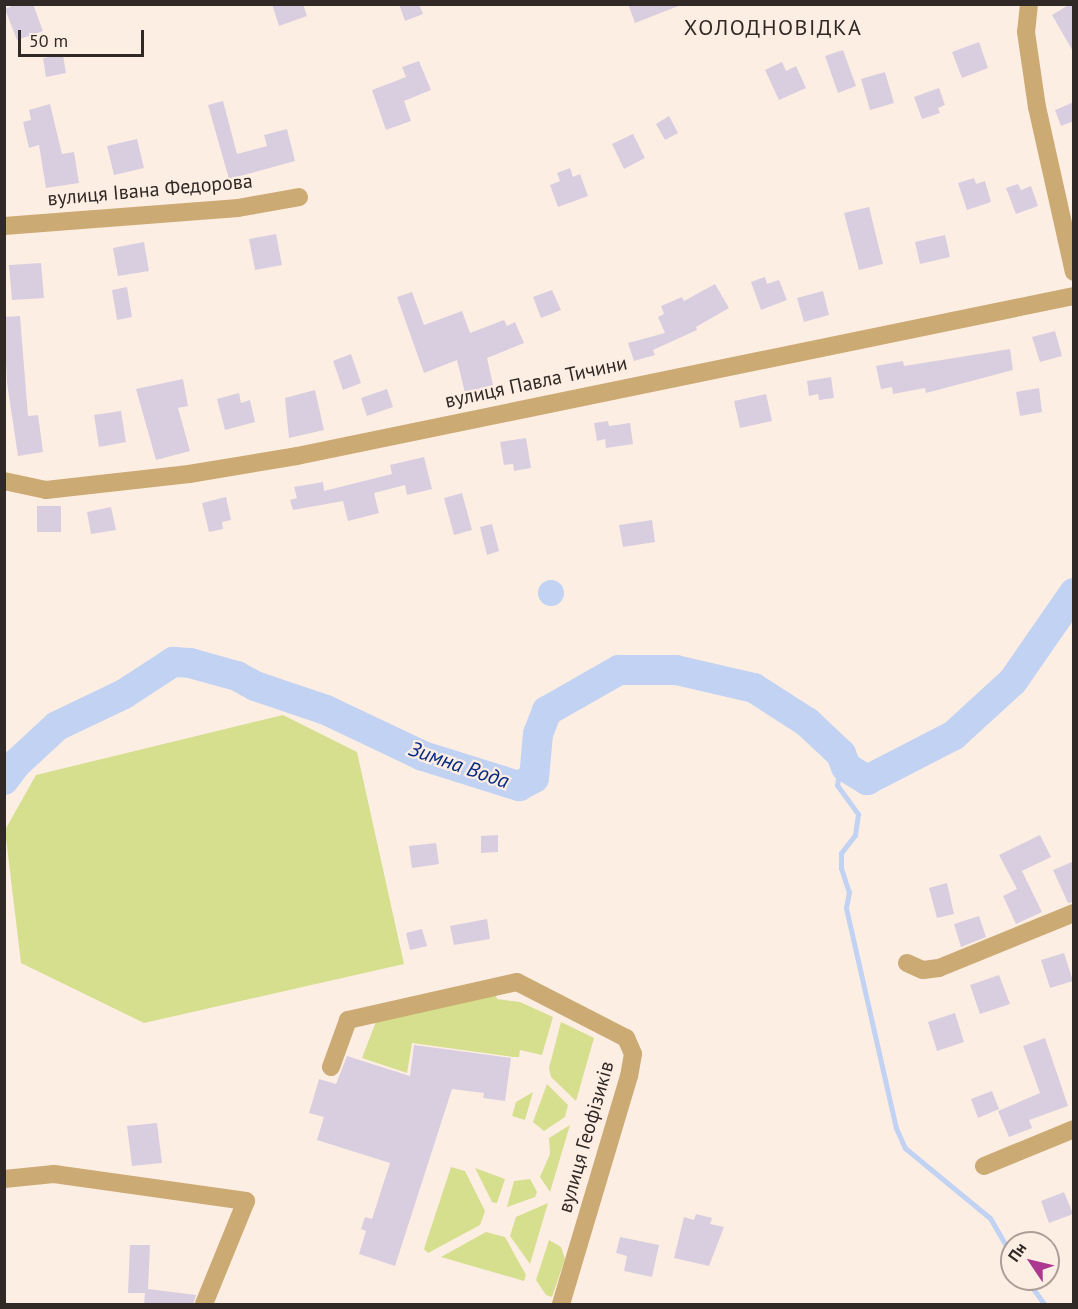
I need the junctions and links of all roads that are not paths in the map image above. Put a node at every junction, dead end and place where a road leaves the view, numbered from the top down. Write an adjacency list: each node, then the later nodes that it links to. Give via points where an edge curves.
1 (1029, 4): 4 (street, via 1026,32 1037,107)
2 (299, 197): 3 (street, вулиця Івана Федорова, via 238,208)
3 (4, 226)
4 (1074, 272)
5 (1074, 296): 6 (street, вулиця Павла Тичини, via 297,456 189,474 46,490)
6 (4, 481)
7 (1074, 913): 8 (street, via 939,968 923,970)
8 (907, 963)
9 (331, 1067): 14 (street, вулиця Геофізиків, via 348,1020 517,982 626,1038 633,1054 629,1076)
10 (1074, 1128): 11 (street)
11 (984, 1166)
12 (4, 1179): 13 (street, via 54,1174 246,1201)
13 (204, 1305)
14 (561, 1305)

